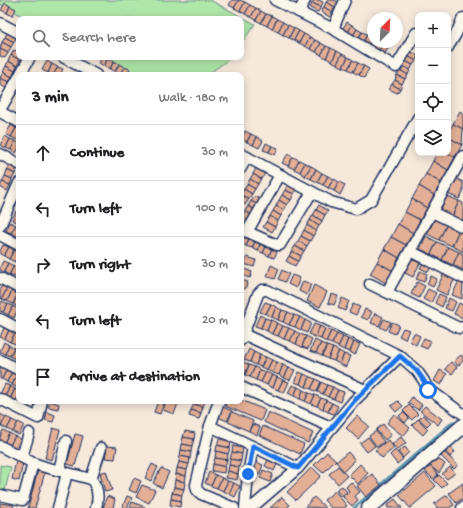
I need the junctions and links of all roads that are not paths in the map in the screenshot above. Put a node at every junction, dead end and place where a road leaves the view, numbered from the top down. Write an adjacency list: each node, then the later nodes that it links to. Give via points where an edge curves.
1 (274, 0): 4 (street)
2 (305, 0): 4 (street)
3 (345, 0): 7 (street)
4 (299, 12): 7 (street)
5 (463, 18): 10 (street)
6 (0, 23): 8 (street)
7 (333, 29): 9 (street, via 396,68)
8 (16, 31)
9 (415, 35)
10 (451, 42)
11 (28, 60): 13 (street)
12 (68, 60): 14 (street)
13 (22, 72)
14 (90, 72)
15 (16, 83): 16 (street)
16 (0, 111): 17 (street)
17 (16, 120)
18 (417, 120): 25 (street, via 371,200 356,209 331,202)
19 (0, 154): 22 (street)
20 (244, 155): 24 (street)
21 (463, 156): 23 (street)
22 (16, 162)
23 (459, 173): 27 (street)
24 (280, 175): 25 (street); 30 (street)
25 (312, 192): 30 (street, via 280,245)
26 (15, 203): 28 (street)
27 (432, 212): 29 (street); 33 (street)
28 (0, 226)
29 (463, 227)
30 (244, 230)
31 (0, 235): 32 (street)
32 (16, 243)
33 (410, 251): 35 (street); 38 (street)
34 (0, 278): 37 (street)
35 (463, 278)
36 (370, 284): 38 (street)
37 (16, 286)
38 (387, 292): 41 (street, via 459,328)
39 (0, 319): 40 (street)
40 (16, 327)
41 (463, 327)
42 (244, 332): 44 (street, via 258,294 262,290 267,290)
43 (244, 338): 48 (street)
44 (400, 356): 48 (street); 52 (street, via 417,371 426,388)
45 (0, 360): 46 (street)
46 (16, 368)
47 (244, 388): 55 (street)
48 (365, 390): 55 (street)
49 (0, 399): 50 (street, via 38,418)
50 (41, 404)
51 (218, 404): 53 (street)
52 (463, 414)
53 (210, 426): 59 (street); 69 (street, via 197,490)
54 (463, 426): 72 (main road)
55 (332, 427): 63 (street)
56 (29, 433): 61 (street)
57 (66, 441): 64 (street)
58 (0, 446): 61 (street)
59 (253, 446): 63 (street); 70 (street)
60 (101, 448): 65 (street)
61 (22, 457): 62 (street)
62 (34, 463): 64 (street); 66 (street, via 23,500)
63 (298, 468): 71 (street)
64 (63, 472): 65 (street); 67 (street)
65 (91, 478): 68 (street, via 98,496)
66 (0, 495)
67 (58, 508)
68 (96, 508)
69 (234, 508)
70 (245, 508)
71 (249, 508)
72 (369, 508)

